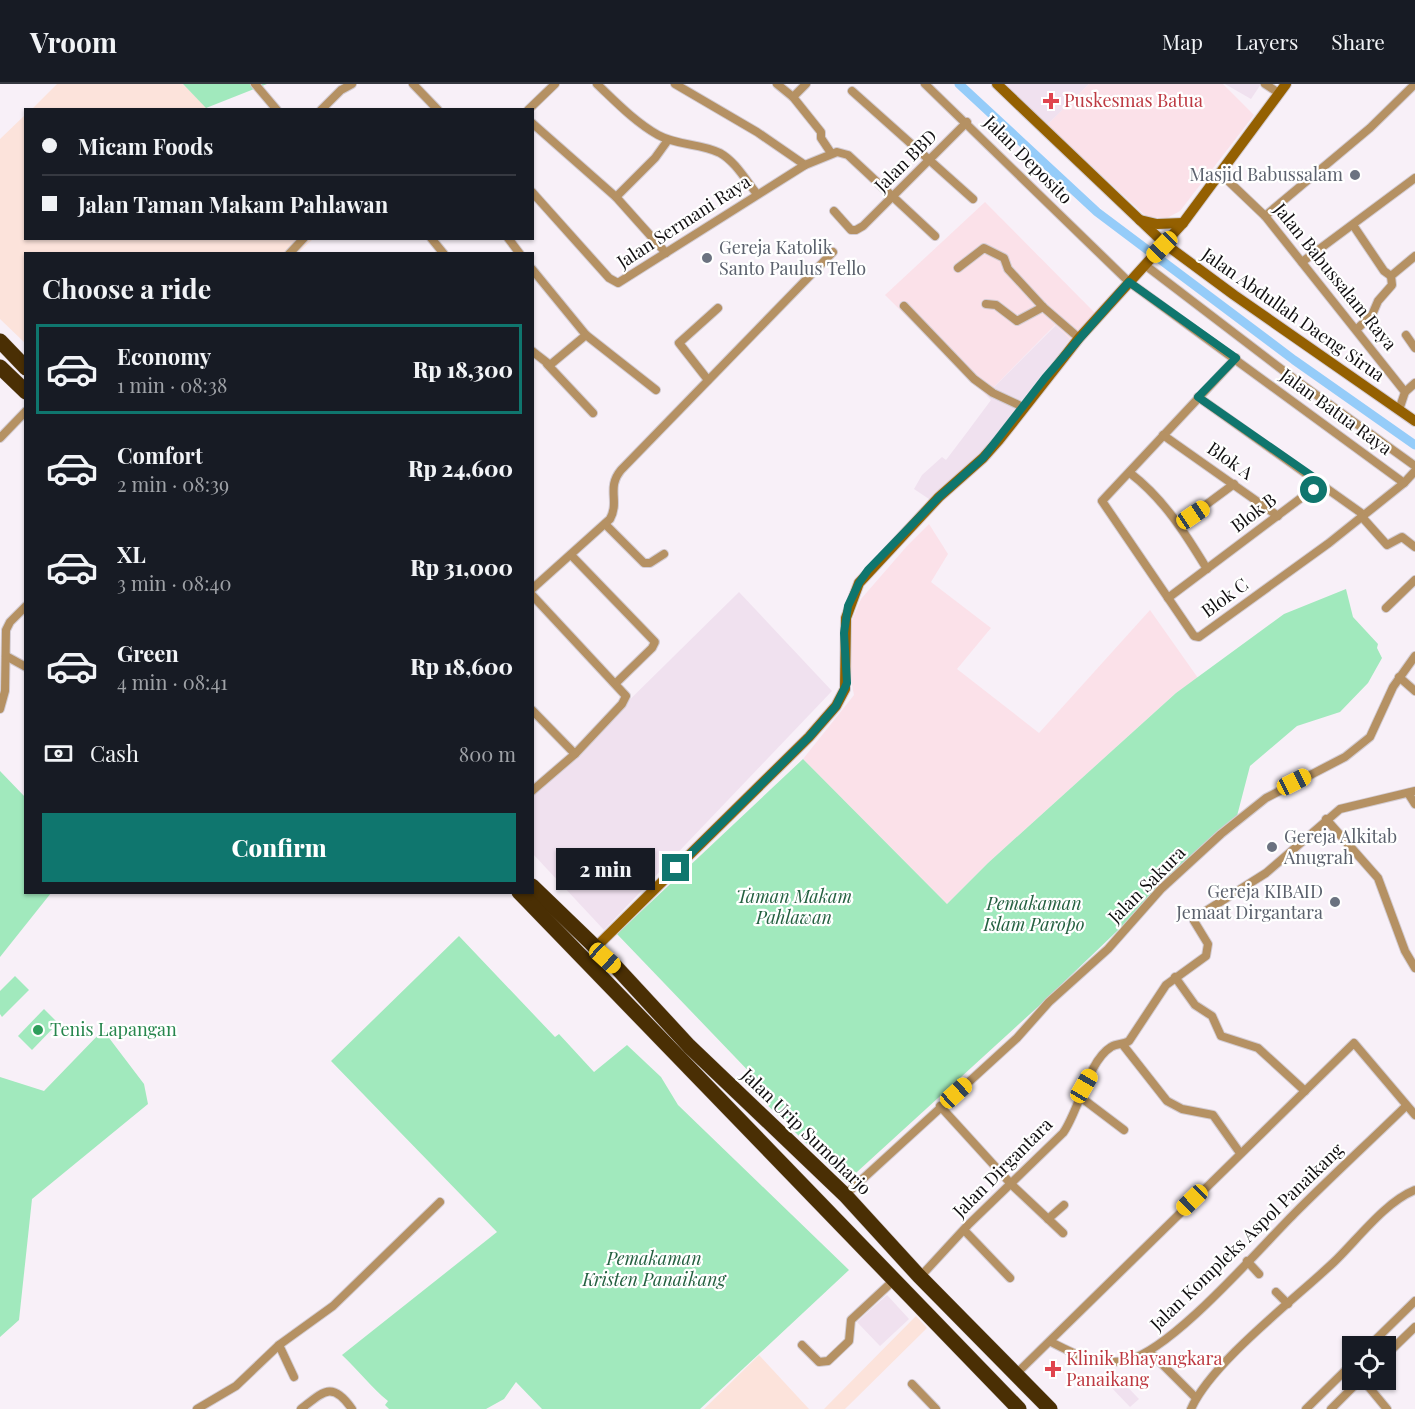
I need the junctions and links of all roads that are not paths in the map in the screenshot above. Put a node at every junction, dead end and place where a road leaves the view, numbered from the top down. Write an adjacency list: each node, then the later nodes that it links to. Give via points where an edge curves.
1 (255, 84): 16 (street)
2 (352, 84): 17 (street)
3 (413, 84): 18 (street)
4 (555, 84): 19 (street)
5 (597, 84): 22 (street, via 645,127)
6 (675, 84): 25 (street)
7 (777, 84): 15 (street)
8 (806, 84): 15 (street)
9 (925, 84): 20 (street, Jalan Deposito)
10 (997, 84): 35 (main road, Jalan Abdullah Daeng Sirua)
11 (1265, 84): 13 (street)
12 (1415, 84): 34 (street, via 1370,128)
13 (1283, 89): 26 (main road)
14 (852, 92): 24 (street)
15 (793, 97): 23 (street, via 822,132 821,138)
16 (276, 108)
17 (323, 108)
18 (436, 108)
19 (530, 108)
20 (967, 122): 24 (street, Jalan BBD); 52 (street, Jalan Deposito)
21 (534, 125): 30 (street)
22 (668, 140): 29 (street, via 725,156); 30 (street, via 656,158)
23 (831, 153): 25 (street, Jalan Sermani Raya); 31 (street, Jalan Sermani Raya, via 846,153)
24 (931, 160): 31 (street, Jalan BBD); 32 (street)
25 (805, 165): 29 (street, Jalan Sermani Raya)
26 (1221, 174): 34 (street, Jalan Babussalam Raya); 36 (main road)
27 (1415, 178): 37 (street)
28 (534, 194): 45 (street, Jalan Sermani Raya, via 616,282 624,282)
29 (758, 194): 45 (street, Jalan Sermani Raya)
30 (616, 197): 45 (street)
31 (895, 197): 33 (street, Jalan BBD, via 856,230 851,230); 38 (street)
32 (973, 199)
33 (834, 211)
34 (1265, 216): 47 (street, Jalan Babussalam Raya)
35 (1137, 219): 36 (main road); 41 (main road, Jalan Abdullah Daeng Sirua)
36 (1183, 223): 41 (main road)
37 (1353, 225): 47 (street); 51 (street)
38 (935, 236)
39 (302, 240): 42 (street)
40 (433, 240): 43 (street)
41 (1164, 246): 48 (main road); 75 (main road, Jalan Abdullah Daeng Sirua)
42 (291, 252)
43 (442, 252)
44 (833, 252): 68 (street)
45 (666, 254)
46 (1415, 256): 51 (street)
47 (1302, 262): 57 (street, Jalan Babussalam Raya)
48 (1146, 263): 52 (main road); 81 (street, via 1309,390)
49 (958, 268): 55 (street, via 978,251 988,249 1004,258 1008,269)
50 (534, 270): 58 (street)
51 (1391, 276): 57 (street, via 1392,285)
52 (1129, 282): 60 (main road); 64 (street, Jalan Batua Raya)
53 (987, 304): 55 (street, via 994,304 1017,321)
54 (904, 306): 74 (street, via 974,379)
55 (1043, 307): 60 (street)
56 (718, 308): 68 (street, via 679,343)
57 (1358, 329): 72 (street, Jalan Babussalam Raya)
58 (586, 335): 65 (street); 71 (street)
59 (1406, 335): 62 (street)
60 (1079, 338): 74 (main road)
61 (0, 341): 66 (highway)
62 (1415, 348)
63 (534, 352): 65 (street)
64 (1236, 358): 73 (street); 85 (street, Jalan Batua Raya)
65 (550, 364): 77 (street)
66 (24, 366)
67 (0, 367): 70 (highway)
68 (708, 380): 89 (street, via 616,476 612,488 614,510)
69 (1415, 384): 72 (street)
70 (24, 390)
71 (656, 390)
72 (1405, 392): 75 (street)
73 (1198, 397): 79 (street); 84 (street)
74 (1023, 407): 116 (main road, via 983,458 939,497 859,583 846,618 847,683 836,706)
75 (1399, 410): 78 (main road, Jalan Abdullah Daeng Sirua)
76 (24, 413): 80 (street)
77 (593, 413)
78 (1415, 421)
79 (1163, 435): 83 (street); 86 (street, Blok A)
80 (0, 438)
81 (1415, 466)
82 (1415, 471): 85 (street)
83 (1130, 473): 90 (street, via 1151,489); 98 (street, Blok C, via 1102,501)
84 (1322, 483): 87 (street, Blok B); 88 (street)
85 (1404, 483): 88 (street, Blok C)
86 (1234, 484): 87 (street, Blok A); 90 (street)
87 (1278, 516): 94 (street, Blok B)
88 (1363, 516): 91 (street, via 1387,545 1402,537); 98 (street, Blok C, via 1199,637 1194,636)
89 (604, 524): 92 (street, via 644,563); 93 (street)
90 (1179, 524): 94 (street)
91 (1415, 547)
92 (664, 554)
93 (571, 555): 96 (street); 105 (street, via 655,642)
94 (1206, 569): 98 (street, Blok B)
95 (1415, 580): 100 (street)
96 (534, 587)
97 (534, 597): 105 (street)
98 (1168, 598)
99 (24, 608): 101 (street, via 6,630)
100 (1386, 608)
101 (6, 656): 103 (street); 107 (street)
102 (1415, 656): 104 (street, Jalan Sakura)
103 (24, 666)
104 (1399, 677): 106 (street); 122 (street, Jalan Sakura, via 1376,729 1358,748 1266,798 1242,816 1161,890 1108,949)
105 (616, 683): 109 (street, via 626,696 625,701)
106 (1415, 691)
107 (0, 709)
108 (534, 712): 109 (street)
109 (575, 754): 110 (street)
110 (534, 789)
111 (1412, 792): 112 (street); 113 (street, Jalan Dirgantara, via 1340,808)
112 (1415, 804)
113 (1326, 819): 117 (street, via 1378,878); 118 (street, Jalan Dirgantara, via 1266,873 1198,916 1194,921 1208,951)
114 (534, 888): 116 (highway, Jalan Urip Sumoharjo)
115 (521, 894): 139 (highway, Jalan Urip Sumoharjo)
116 (595, 948): 129 (highway, Jalan Urip Sumoharjo, via 689,1046)
117 (1415, 968)
118 (1175, 977): 119 (street, Jalan Dirgantara); 120 (street, via 1195,1005 1212,1016 1221,1036 1258,1048)
119 (1123, 1044): 121 (street, Jalan Dirgantara, via 1106,1052); 126 (street, via 1163,1098 1182,1108 1212,1115)
120 (1305, 1090): 123 (street, via 1354,1043); 126 (street)
121 (1079, 1096): 125 (street); 127 (street, Jalan Dirgantara, via 1063,1133)
122 (940, 1106): 127 (street); 129 (street, Jalan Sakura)
123 (1406, 1106): 124 (street); 135 (street, Jalan Kompleks Aspol Panaikang)
124 (1415, 1115)
125 (1124, 1130)
126 (1240, 1153): 145 (street)
127 (1012, 1185): 132 (street); 133 (street, Jalan Dirgantara)
128 (1415, 1190): 142 (street, via 1394,1201)
129 (845, 1195): 137 (highway, Jalan Urip Sumoharjo)
130 (440, 1202): 146 (street, via 333,1306)
131 (1064, 1205): 132 (street)
132 (1048, 1219): 134 (street)
133 (964, 1230): 137 (street, Jalan Dirgantara); 138 (street)
134 (1064, 1233)
135 (1247, 1261): 136 (street); 149 (street, Jalan Kompleks Aspol Panaikang)
136 (1258, 1274)
137 (920, 1277): 150 (highway, Jalan Urip Sumoharjo)
138 (1010, 1278)
139 (893, 1281): 147 (street, via 851,1320 849,1341 828,1361 819,1362); 161 (highway, Jalan Urip Sumoharjo)
140 (1276, 1292): 142 (street)
141 (1415, 1301): 144 (street)
142 (1288, 1304): 156 (street)
143 (1413, 1332): 148 (street)
144 (1379, 1336)
145 (1050, 1342): 149 (street, Jalan Kompleks Aspol Panaikang, via 1104,1363 1130,1360); 150 (street)
146 (279, 1345): 152 (street); 157 (street, via 236,1386)
147 (802, 1345)
148 (1396, 1346)
149 (1150, 1352): 156 (street, Jalan Kompleks Aspol Panaikang)
150 (1017, 1374): 162 (highway, Jalan Urip Sumoharjo)
151 (1342, 1374): 164 (street)
152 (294, 1377)
153 (912, 1384): 160 (street)
154 (1351, 1390): 165 (street)
155 (1371, 1390): 166 (street)
156 (1196, 1398): 163 (street)
157 (197, 1409)
158 (301, 1409): 159 (street, via 330,1390 340,1394)
159 (352, 1409)
160 (936, 1409)
161 (1019, 1409)
162 (1050, 1409)
163 (1191, 1409)
164 (1306, 1409)
165 (1331, 1409)
166 (1387, 1409)

